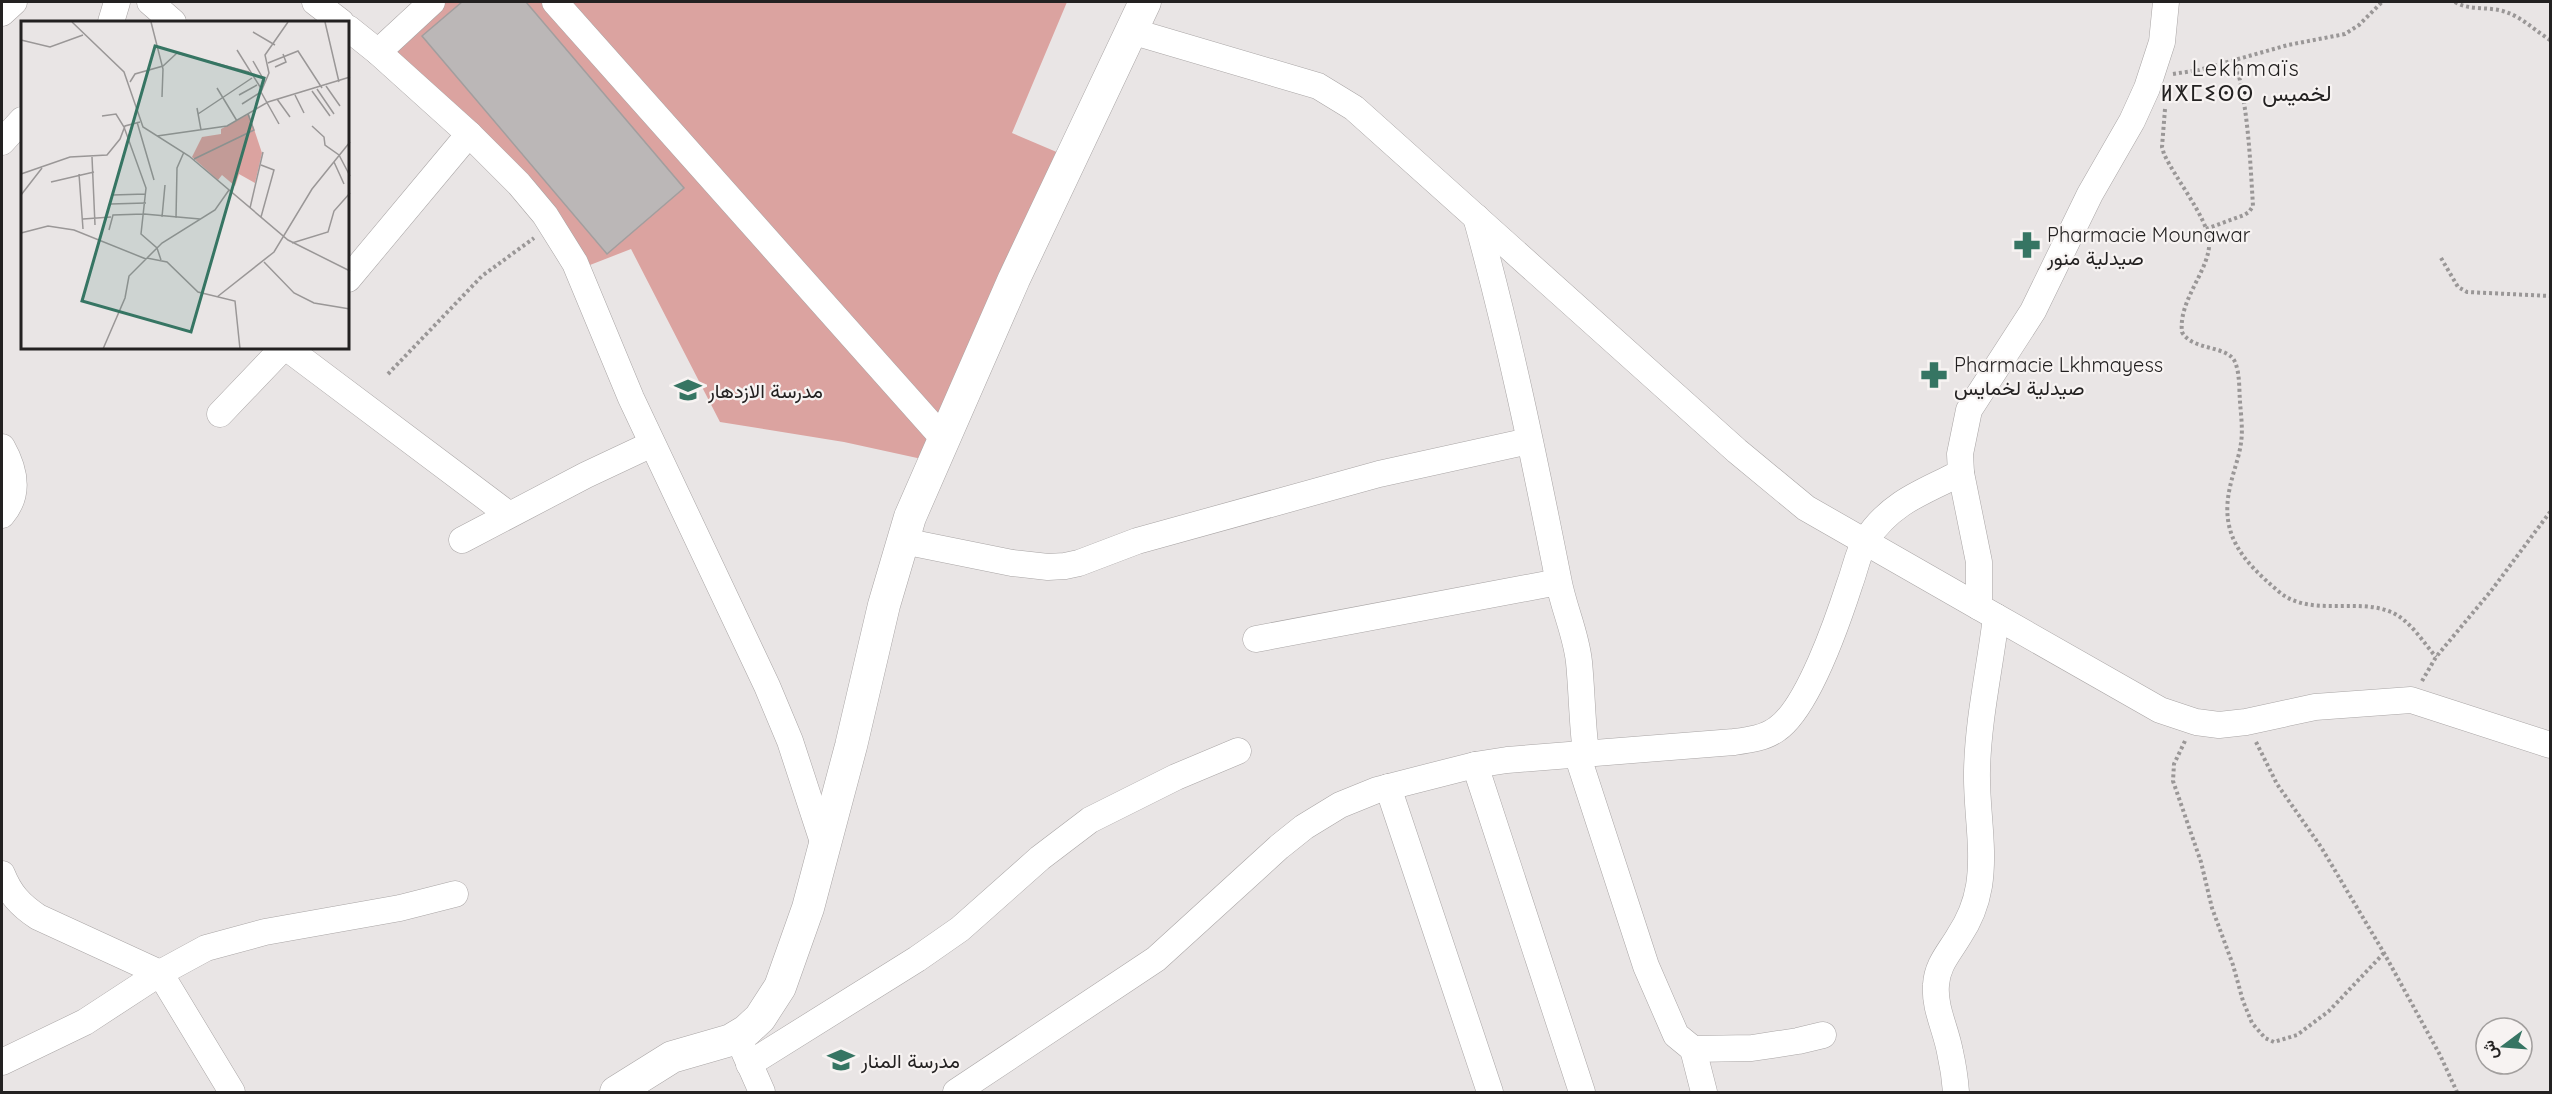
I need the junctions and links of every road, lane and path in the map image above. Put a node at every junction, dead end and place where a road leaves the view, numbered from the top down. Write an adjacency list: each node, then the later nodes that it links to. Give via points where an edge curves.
1 (14, 2): 11 (street)
2 (117, 2): 12 (street)
3 (150, 2): 13 (street)
4 (315, 2): 14 (street)
5 (432, 2): 18 (street)
6 (555, 2): 35 (street)
7 (1145, 2): 16 (street)
8 (2166, 2): 20 (street, via 2162,42)
9 (2382, 2): 19 (path, via 2344,34)
10 (2455, 2): 17 (path, via 2509,12)
11 (2, 14)
12 (111, 21)
13 (172, 21)
14 (340, 21)
15 (350, 30): 18 (street)
16 (1131, 31): 25 (street, via 1318,86 1354,108); 35 (street)
17 (2550, 40)
18 (378, 52): 23 (street)
19 (2235, 60): 20 (path, via 2199,70); 27 (path, via 2246,117 2253,206 2244,215)
20 (2152, 76): 39 (street, via 2033,310 1969,410 1960,454)
21 (2165, 105): 27 (path, via 2164,154)
22 (21, 121): 24 (street)
23 (469, 134): 26 (street, via 519,184); 29 (street)
24 (2, 142)
25 (1476, 217): 36 (street, via 1498,296); 45 (street, via 1737,451 1806,508)
26 (552, 225): 33 (path, via 482,276); 37 (street, via 575,263)
27 (2206, 229): 49 (path, via 2208,252 2186,301 2181,327 2185,338 2235,360 2241,444 2226,509 2237,549 2292,600 2352,604 2393,613)
28 (2441, 258): 30 (path, via 2463,291)
29 (350, 277)
30 (2550, 296)
31 (283, 350): 34 (street)
32 (288, 350): 41 (street)
33 (388, 374)
34 (220, 414)
35 (943, 438): 44 (street)
36 (1529, 441): 44 (street, via 1379,474 1137,541 1065,566 1012,563); 46 (street)
37 (652, 444): 41 (street); 58 (street, via 767,686)
38 (2, 447): 42 (street, via 15,486)
39 (1961, 474): 45 (street, via 1896,506); 47 (street)
40 (2550, 512): 49 (path)
41 (508, 514): 43 (street)
42 (2, 515)
43 (462, 540)
44 (903, 541): 58 (street)
45 (1864, 542): 47 (street); 55 (street, via 1822,659 1794,711 1776,730 1734,742)
46 (1558, 582): 48 (street); 55 (street, via 1576,645)
47 (1988, 612): 51 (street, via 2160,710); 74 (street, via 1976,799 1981,848 1979,883 1975,905 1938,970 1935,986)
48 (1256, 639)
49 (2436, 657): 50 (path)
50 (2411, 700): 52 (street, via 2315,707); 53 (street)
51 (2196, 722): 52 (street); 61 (path, via 2174,764 2173,781 2252,1023 2274,1042 2297,1035 2329,1011)
52 (2246, 722): 61 (path, via 2277,784 2321,847)
53 (2550, 745)
54 (1238, 751): 65 (street, via 1090,820 1040,858 960,929 917,959)
55 (1582, 753): 56 (street); 64 (street, via 1646,966 1671,1028)
56 (1475, 765): 57 (street); 72 (street)
57 (1388, 787): 70 (street, via 1340,805 1304,827 1156,960); 71 (street)
58 (825, 848): 65 (street, via 780,987)
59 (2, 874): 62 (street, via 11,894 38,917)
60 (455, 894): 62 (street, via 228,941 186,956)
61 (2384, 953): 75 (path)
62 (160, 973): 66 (street, via 85,1022); 67 (street)
63 (1823, 1035): 64 (street, via 1752,1048)
64 (1694, 1049): 73 (street)
65 (744, 1050): 68 (street, via 672,1057); 69 (street)
66 (2, 1062)
67 (232, 1092)
68 (616, 1092)
69 (762, 1092)
70 (956, 1092)
71 (1490, 1092)
72 (1581, 1092)
73 (1704, 1092)
74 (1956, 1092)
75 (2457, 1092)

